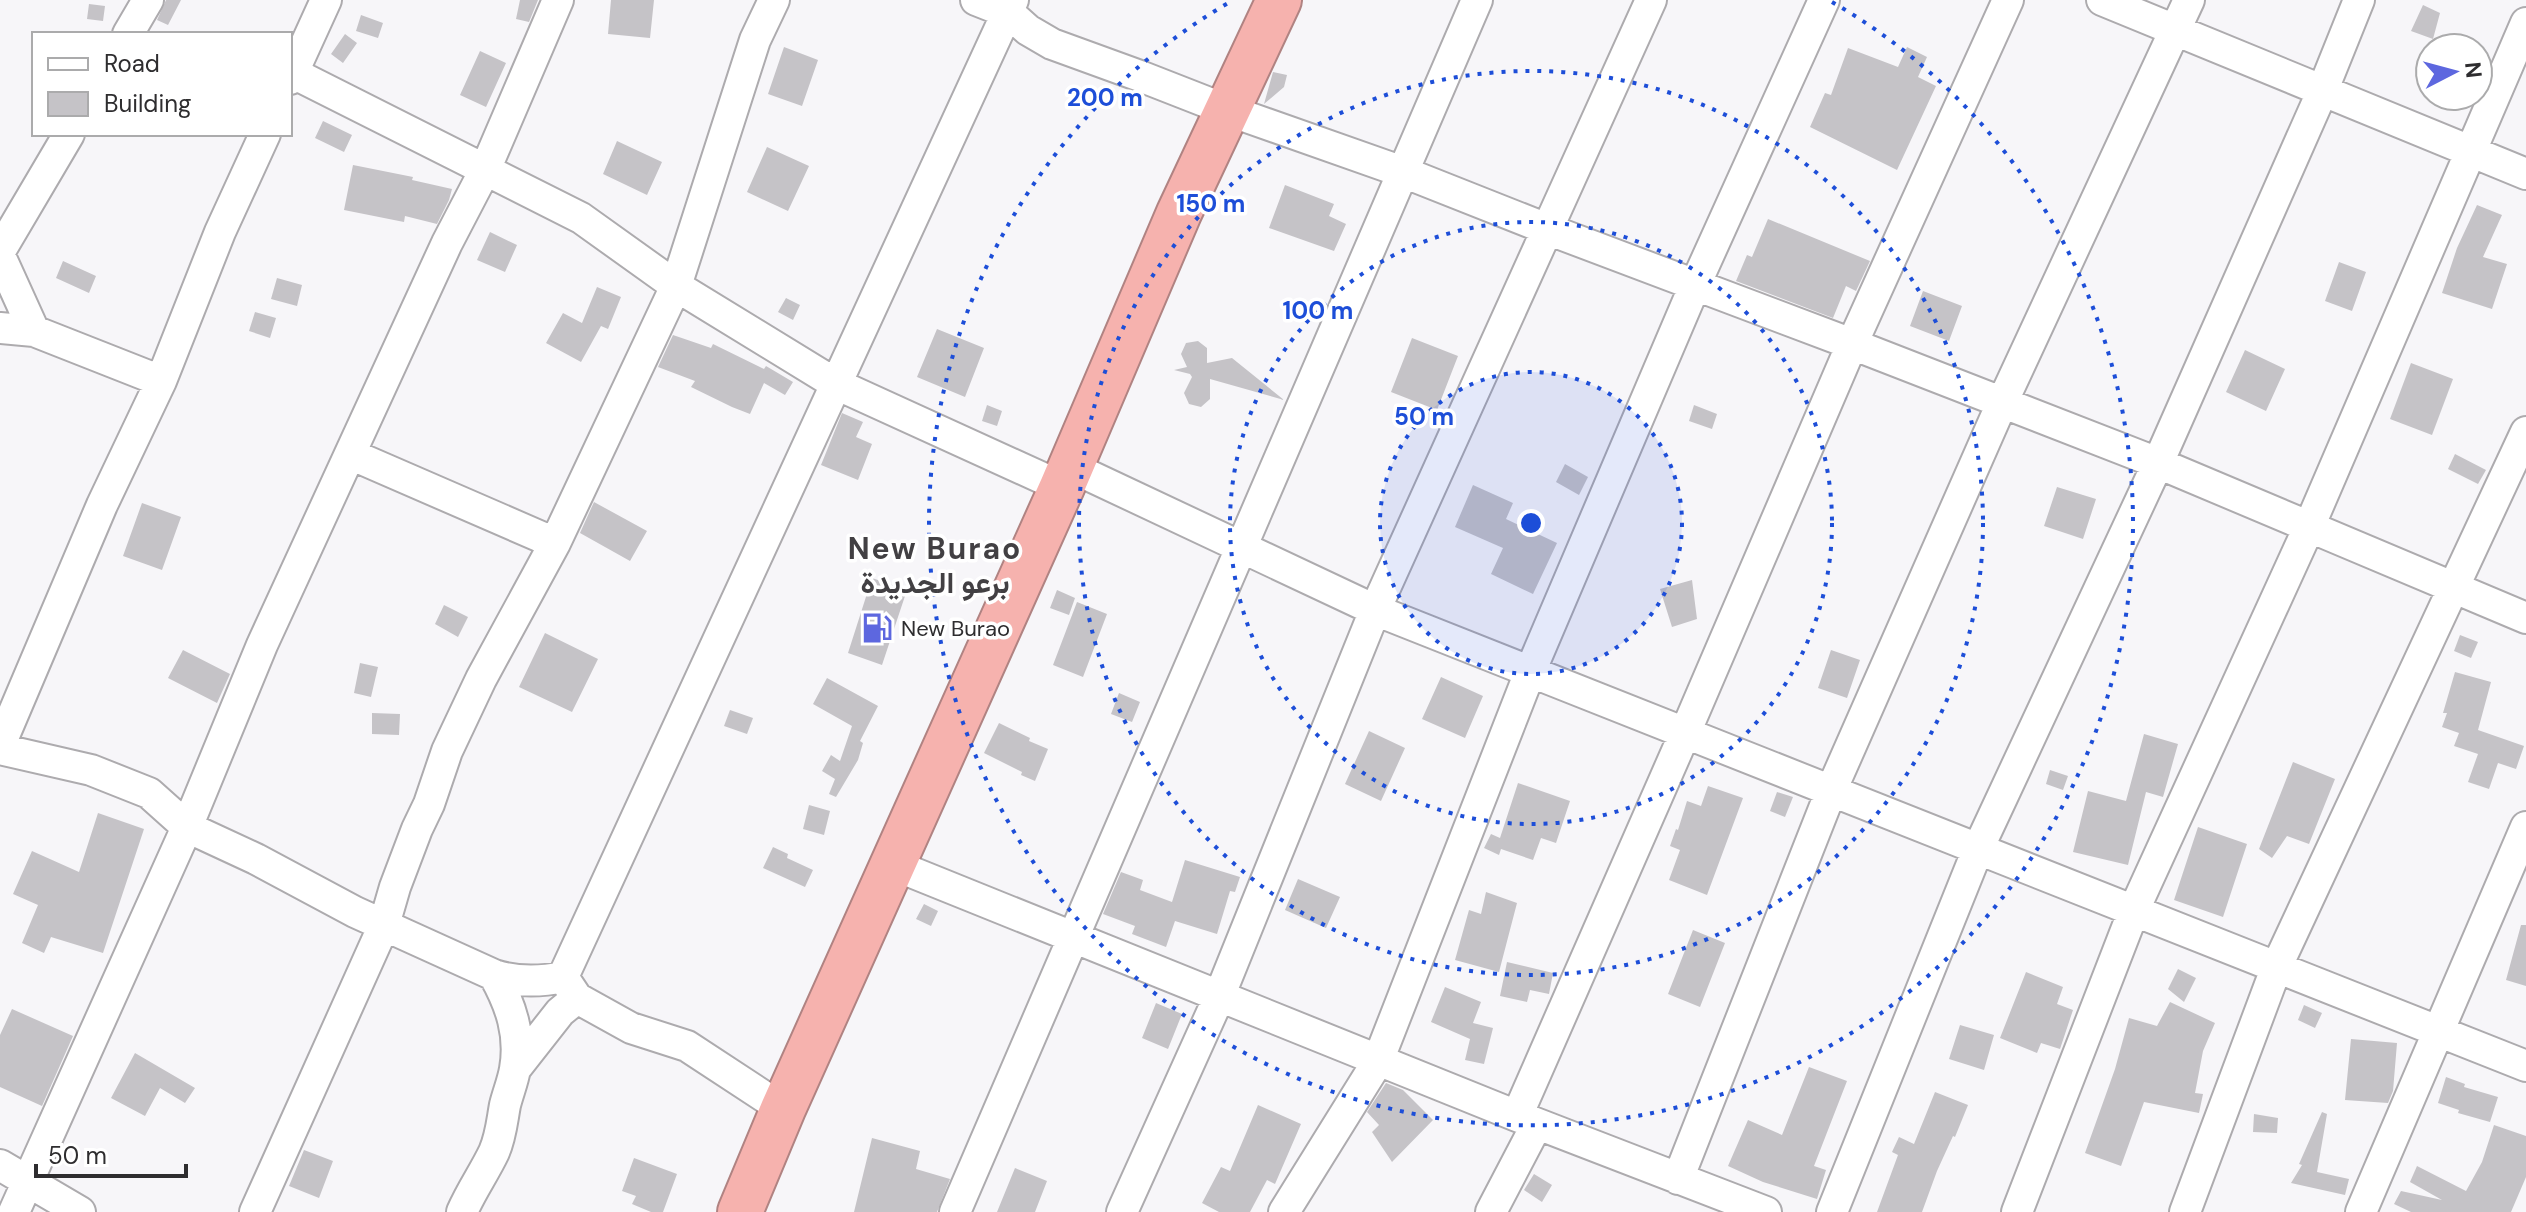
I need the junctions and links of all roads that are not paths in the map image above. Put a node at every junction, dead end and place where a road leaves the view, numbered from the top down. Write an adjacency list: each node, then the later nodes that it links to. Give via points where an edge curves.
1 (148, 0): 17 (street)
2 (326, 0): 18 (street)
3 (558, 0): 24 (street)
4 (774, 0): 30 (street, via 755,40)
5 (976, 0): 14 (street)
6 (1279, 0): 20 (highway)
7 (1477, 0): 25 (street)
8 (1651, 0): 27 (street)
9 (1824, 0): 29 (street)
10 (2008, 0): 33 (street)
11 (2102, 0): 16 (street)
12 (2189, 0): 16 (street)
13 (2359, 0): 19 (street)
14 (1011, 6): 20 (street, via 1028,30 1052,44); 35 (street)
15 (2526, 23): 23 (street)
16 (2176, 31): 19 (street); 36 (street)
17 (129, 32)
18 (292, 76): 24 (street)
19 (2322, 92): 23 (street); 39 (street)
20 (1227, 110): 25 (street); 40 (highway)
21 (68, 136): 28 (street)
22 (264, 136): 34 (street)
23 (2470, 152): 26 (street); 41 (street)
24 (485, 170): 30 (street, via 581,218); 38 (street)
25 (1403, 172): 27 (street); 43 (street)
26 (2526, 174)
27 (1547, 229): 29 (street); 45 (street)
28 (0, 253): 32 (street)
29 (1695, 285): 33 (street); 47 (street)
30 (676, 286): 35 (street); 42 (street)
31 (1, 327): 32 (street)
32 (34, 331): 34 (street)
33 (1852, 344): 36 (street); 48 (street)
34 (161, 381): 49 (street, via 102,505)
35 (836, 384): 40 (street); 60 (street)
36 (2002, 403): 39 (street); 50 (street)
37 (2526, 432): 44 (street)
38 (350, 454): 42 (street); 51 (street, via 262,645)
39 (2158, 463): 41 (street); 53 (street)
40 (1066, 477): 43 (street); 54 (highway)
41 (2309, 527): 44 (street); 55 (street)
42 (555, 543): 56 (street, via 447,751)
43 (1240, 547): 45 (street); 57 (street)
44 (2455, 588): 46 (street); 58 (street)
45 (1375, 610): 47 (street); 61 (street)
46 (2526, 618)
47 (1530, 672): 48 (street); 63 (street)
48 (1685, 733): 50 (street); 67 (street)
49 (0, 747): 51 (street, via 91,770 149,793)
50 (1831, 791): 53 (street); 69 (street)
51 (187, 827): 56 (street); 70 (street)
52 (2526, 827): 62 (street)
53 (1978, 849): 55 (street); 81 (street)
54 (894, 865): 57 (street); 66 (highway)
55 (2134, 910): 58 (street); 82 (street)
56 (384, 925): 59 (street); 73 (street)
57 (1073, 938): 61 (street); 76 (street)
58 (2277, 966): 62 (street); 83 (street)
59 (494, 975): 60 (street); 65 (street, via 515,1020)
60 (570, 987): 65 (street, via 560,1012); 66 (street, via 631,1028 687,1046)
61 (1219, 997): 63 (street); 77 (street)
62 (2437, 1030): 64 (street); 84 (street)
63 (1378, 1061): 67 (street); 78 (street)
64 (2526, 1066)
65 (516, 1068): 74 (street, via 498,1140)
66 (783, 1109): 75 (highway)
67 (1527, 1120): 69 (street); 79 (street)
68 (0, 1165): 70 (street)
69 (1678, 1179): 80 (street)
70 (28, 1180): 71 (street); 72 (street)
71 (14, 1212)
72 (80, 1212)
73 (255, 1212)
74 (462, 1212)
75 (740, 1212)
76 (955, 1212)
77 (1122, 1212)
78 (1284, 1212)
79 (1491, 1212)
80 (1766, 1212)
81 (1832, 1212)
82 (2017, 1212)
83 (2185, 1212)
84 (2361, 1212)

